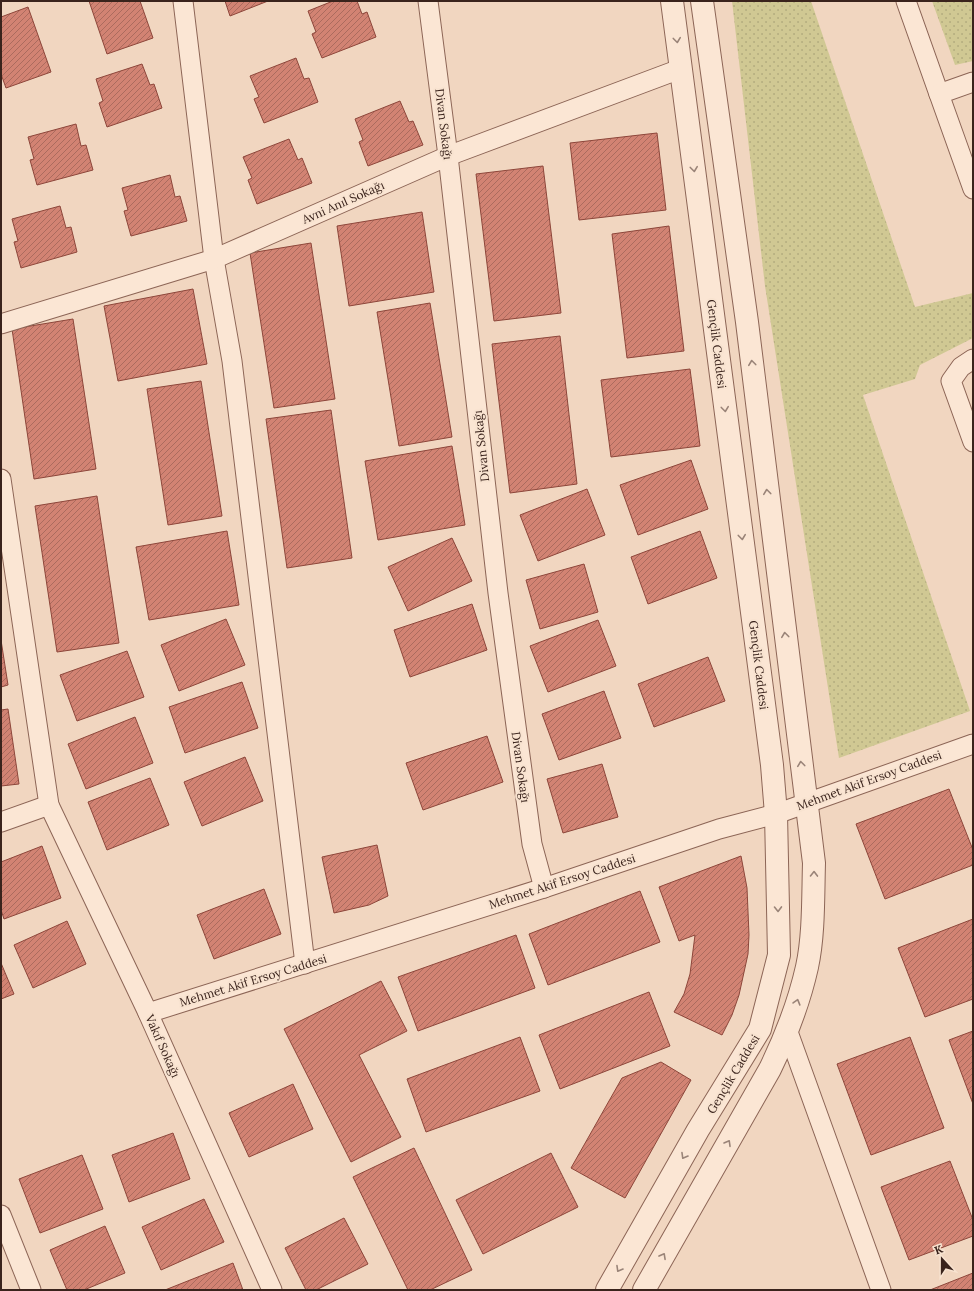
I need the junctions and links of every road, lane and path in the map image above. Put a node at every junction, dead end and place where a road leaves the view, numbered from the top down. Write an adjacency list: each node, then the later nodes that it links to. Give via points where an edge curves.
1 (184, 1): 11 (street)
2 (428, 1): 9 (street, Divan Sokağı)
3 (672, 1): 6 (street, Gençlik Caddesi, one-way to 6)
4 (702, 1): 17 (street, one-way to 4, via 747,322)
5 (906, 1): 8 (street)
6 (680, 69): 9 (street, Avni Anıl Sokağı); 19 (street, Gençlik Caddesi, one-way to 19, via 770,749)
7 (973, 82): 8 (street)
8 (939, 94): 10 (street)
9 (448, 156): 11 (street, Avni Anıl Sokağı); 21 (street, Divan Sokağı, via 498,593 532,844)
10 (973, 189)
11 (214, 258): 12 (street, Avni Anıl Sokağı); 22 (street, via 232,361)
12 (1, 324)
13 (973, 359): 14 (street, via 961,367 951,381)
14 (973, 442)
15 (1, 479): 18 (street, Vakıf Sokağı)
16 (972, 748): 17 (street, Mehmet Akif Ersoy Caddesi)
17 (806, 803): 19 (street, Mehmet Akif Ersoy Caddesi); 24 (street, one-way to 17, via 807,966 813,907 814,863)
18 (49, 805): 20 (street); 23 (street, Vakıf Sokağı)
19 (776, 814): 21 (street, Mehmet Akif Ersoy Caddesi, via 719,828); 28 (street, Gençlik Caddesi, one-way to 28, via 779,955 760,1029 698,1130)
20 (1, 822)
21 (544, 888): 22 (street, Mehmet Akif Ersoy Caddesi)
22 (305, 964): 23 (street, Mehmet Akif Ersoy Caddesi)
23 (148, 1013): 27 (street, Vakıf Sokağı)
24 (788, 1032): 29 (street, one-way to 24, via 770,1069); 30 (street)
25 (1, 1215): 26 (street)
26 (31, 1290)
27 (272, 1290)
28 (607, 1290)
29 (644, 1290)
30 (880, 1290)

